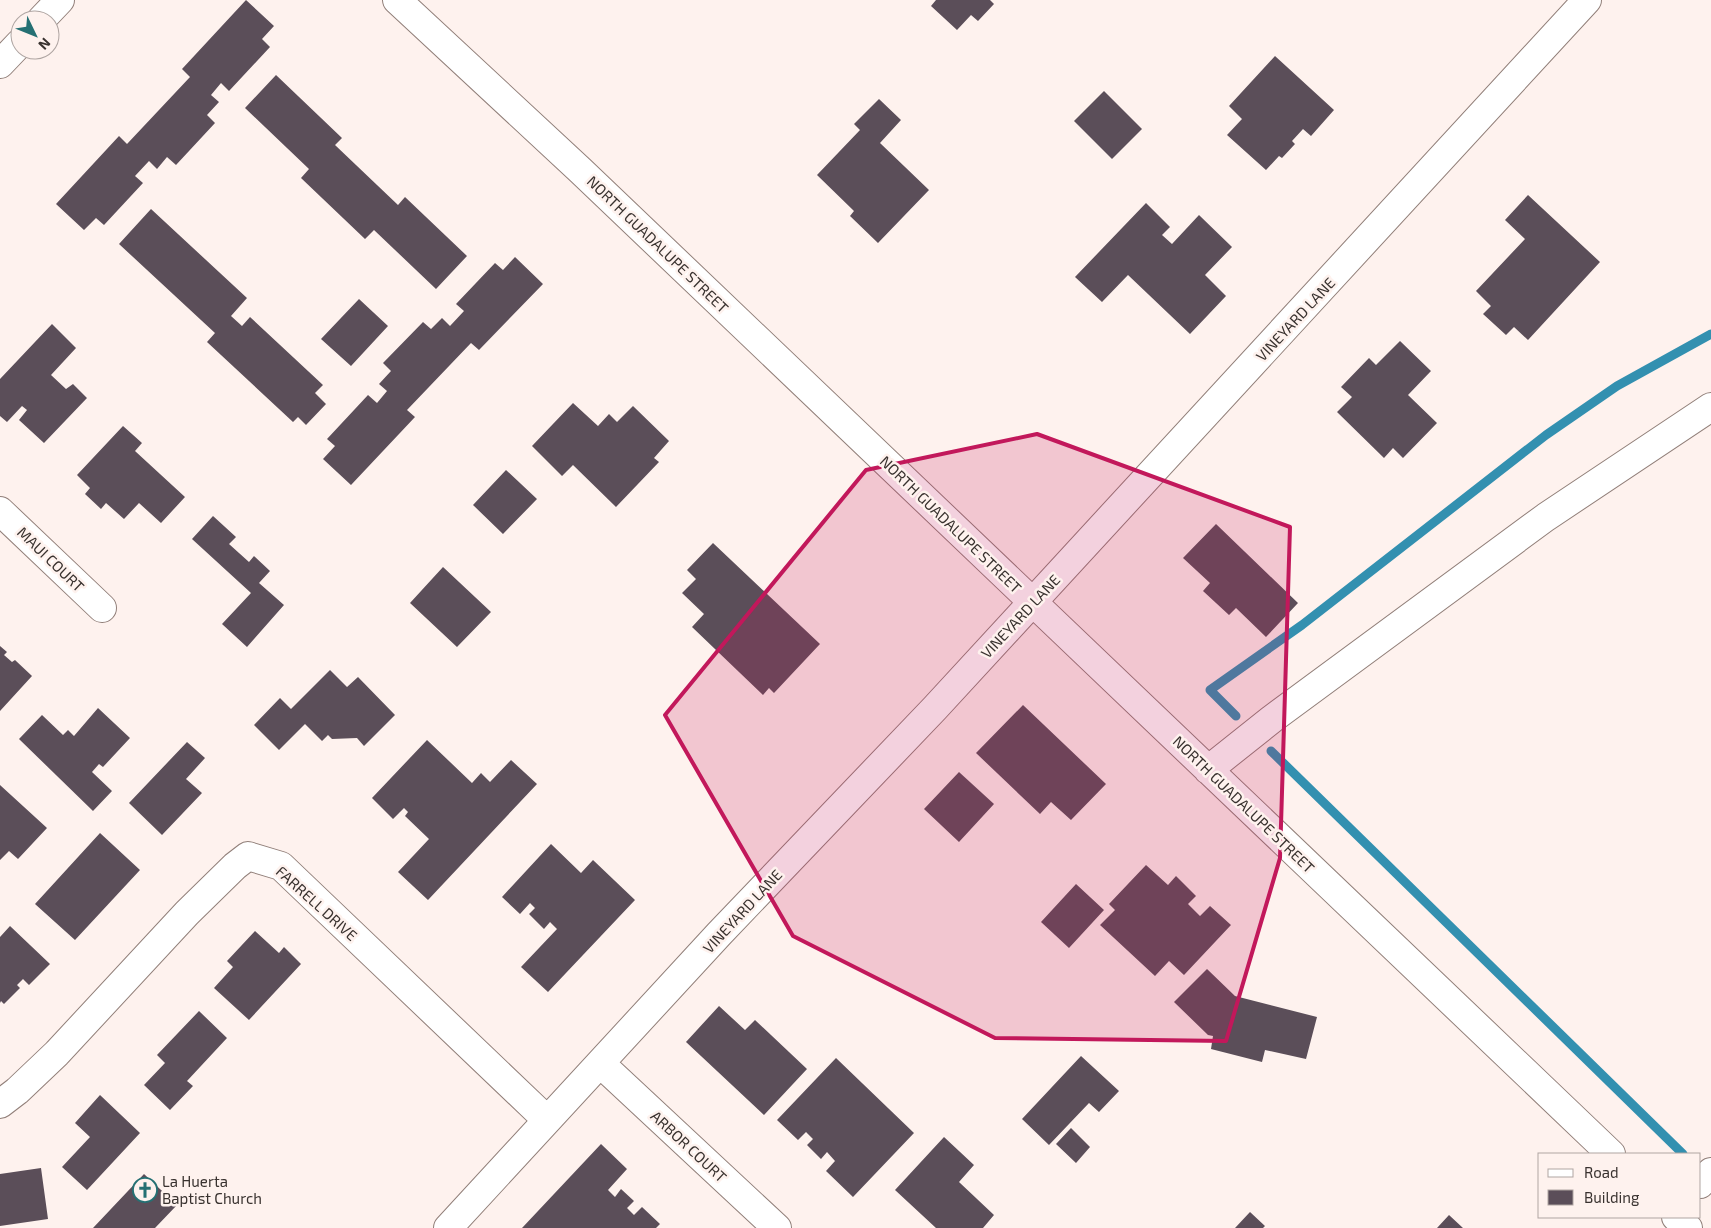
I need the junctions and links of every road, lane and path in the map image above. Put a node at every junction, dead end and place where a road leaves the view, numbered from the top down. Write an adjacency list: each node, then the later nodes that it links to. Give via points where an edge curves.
1 (60, 0): 4 (street)
2 (397, 0): 9 (street, NORTH GUADALUPE STREET)
3 (1587, 0): 9 (street, VINEYARD LANE)
4 (51, 10)
5 (10, 54): 6 (street)
6 (0, 64)
7 (1711, 407): 11 (street, via 1546,518 1240,743)
8 (0, 511): 10 (street, MAUI COURT)
9 (1033, 602): 11 (street, NORTH GUADALUPE STREET); 12 (street, VINEYARD LANE, via 719,934)
10 (102, 608)
11 (1208, 770): 15 (street, NORTH GUADALUPE STREET)
12 (602, 1064): 14 (street, VINEYARD LANE); 20 (street, ARBOR COURT)
13 (0, 1104): 14 (street, FARRELL DRIVE, via 18,1091 187,913 248,856 281,866)
14 (547, 1120): 19 (street, VINEYARD LANE)
15 (1610, 1153)
16 (1711, 1172): 17 (street)
17 (1701, 1183)
18 (1677, 1218): 21 (street)
19 (448, 1228)
20 (777, 1228)
21 (1688, 1228)

